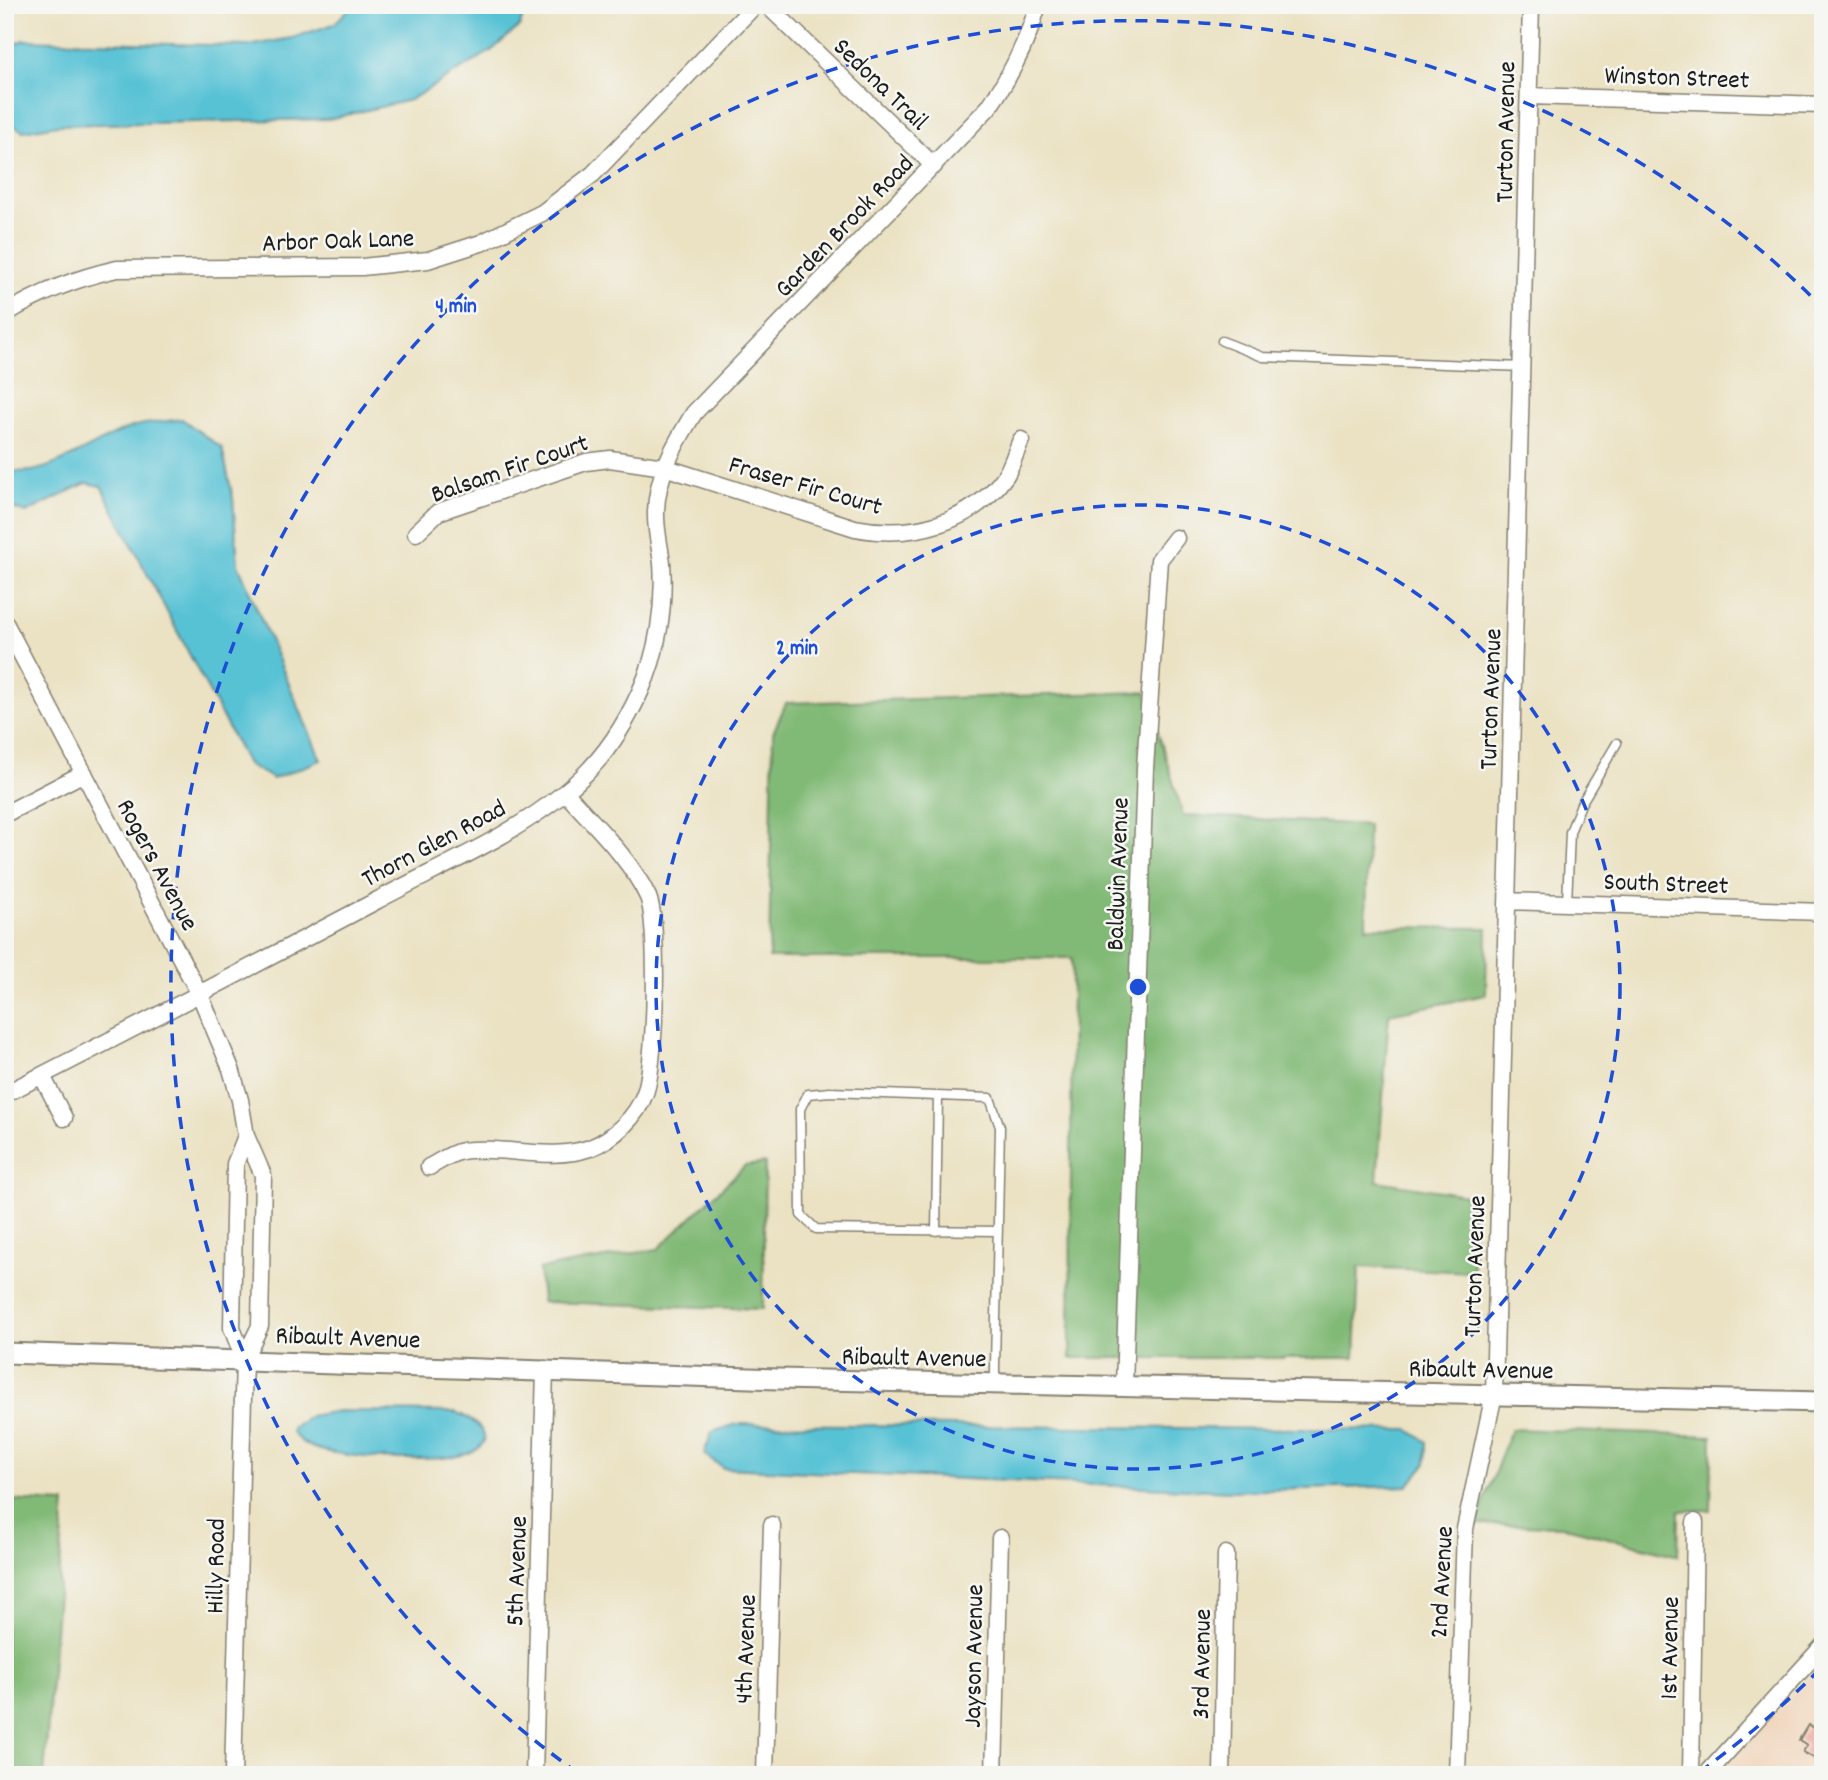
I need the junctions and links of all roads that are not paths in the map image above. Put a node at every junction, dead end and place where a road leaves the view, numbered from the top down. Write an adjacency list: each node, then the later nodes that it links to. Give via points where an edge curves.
1 (755, 5): 8 (street, Arbor Oak Lane, via 593,174 541,213 481,243 428,260 362,267 117,269 37,294)
2 (767, 5): 7 (street, Sedona Trail)
3 (1038, 5): 7 (street, Garden Brook Road, via 1012,74 989,107)
4 (1531, 5): 5 (street, Turton Avenue)
5 (1529, 96): 6 (street, Winston Street); 10 (street, Turton Avenue)
6 (1823, 105)
7 (933, 166): 12 (street, Garden Brook Road, via 694,413)
8 (5, 314)
9 (1222, 341): 10 (lane, via 1263,357)
10 (1523, 367): 20 (street, Turton Avenue)
11 (1021, 440): 12 (street, Fraser Fir Court, via 1006,475 980,502 948,521 913,532 855,528)
12 (664, 467): 13 (street, Balsam Fir Court, via 610,459 586,463 438,512); 18 (street, Thorn Glen Road, via 655,514 662,600 657,640 640,692 615,737)
13 (416, 533)
14 (1176, 538): 36 (street, Baldwin Avenue, via 1159,560 1145,768)
15 (5, 622): 17 (street, Rogers Avenue)
16 (1616, 743): 21 (lane, via 1570,832)
17 (84, 773): 19 (street); 23 (street, Rogers Avenue)
18 (566, 793): 23 (street, Thorn Glen Road, via 531,818); 29 (street, via 638,877 649,900 654,926 651,1064 645,1093 611,1137 590,1147 568,1153 461,1151)
19 (5, 814)
20 (1508, 901): 21 (street, South Street); 37 (street, Turton Avenue)
21 (1567, 904): 22 (street, South Street)
22 (1823, 912)
23 (200, 995): 24 (street, Thorn Glen Road); 28 (street, Rogers Avenue, via 231,1069)
24 (42, 1076): 25 (street, Thorn Glen Road); 27 (street)
25 (5, 1094)
26 (938, 1096): 30 (lane); 30 (lane, via 808,1094 800,1109 801,1215 817,1229); 31 (lane, via 990,1098 1000,1128)
27 (64, 1118)
28 (246, 1136): 33 (street, via 235,1164 232,1328); 33 (street, Rogers Avenue, via 263,1175 260,1326)
29 (429, 1167)
30 (936, 1231): 31 (lane)
31 (998, 1231): 35 (lane)
32 (5, 1353): 33 (street, Ribault Avenue)
33 (244, 1359): 34 (street, Ribault Avenue); 44 (street, Hilly Road)
34 (545, 1369): 35 (street, Ribault Avenue); 45 (street, 5th Avenue)
35 (995, 1384): 36 (street, Ribault Avenue)
36 (1124, 1386): 37 (street, Ribault Avenue)
37 (1494, 1394): 38 (street, Ribault Avenue); 49 (street, 2nd Avenue, via 1465,1529)
38 (1823, 1402)
39 (1695, 1522): 50 (street, 1st Avenue)
40 (772, 1525): 46 (street, 4th Avenue)
41 (1000, 1538): 47 (street, Jayson Avenue)
42 (1226, 1554): 48 (street, 3rd Avenue)
43 (1823, 1646): 51 (street)
44 (233, 1775)
45 (534, 1775)
46 (765, 1775)
47 (994, 1775)
48 (1222, 1775)
49 (1457, 1775)
50 (1691, 1775)
51 (1706, 1775)

